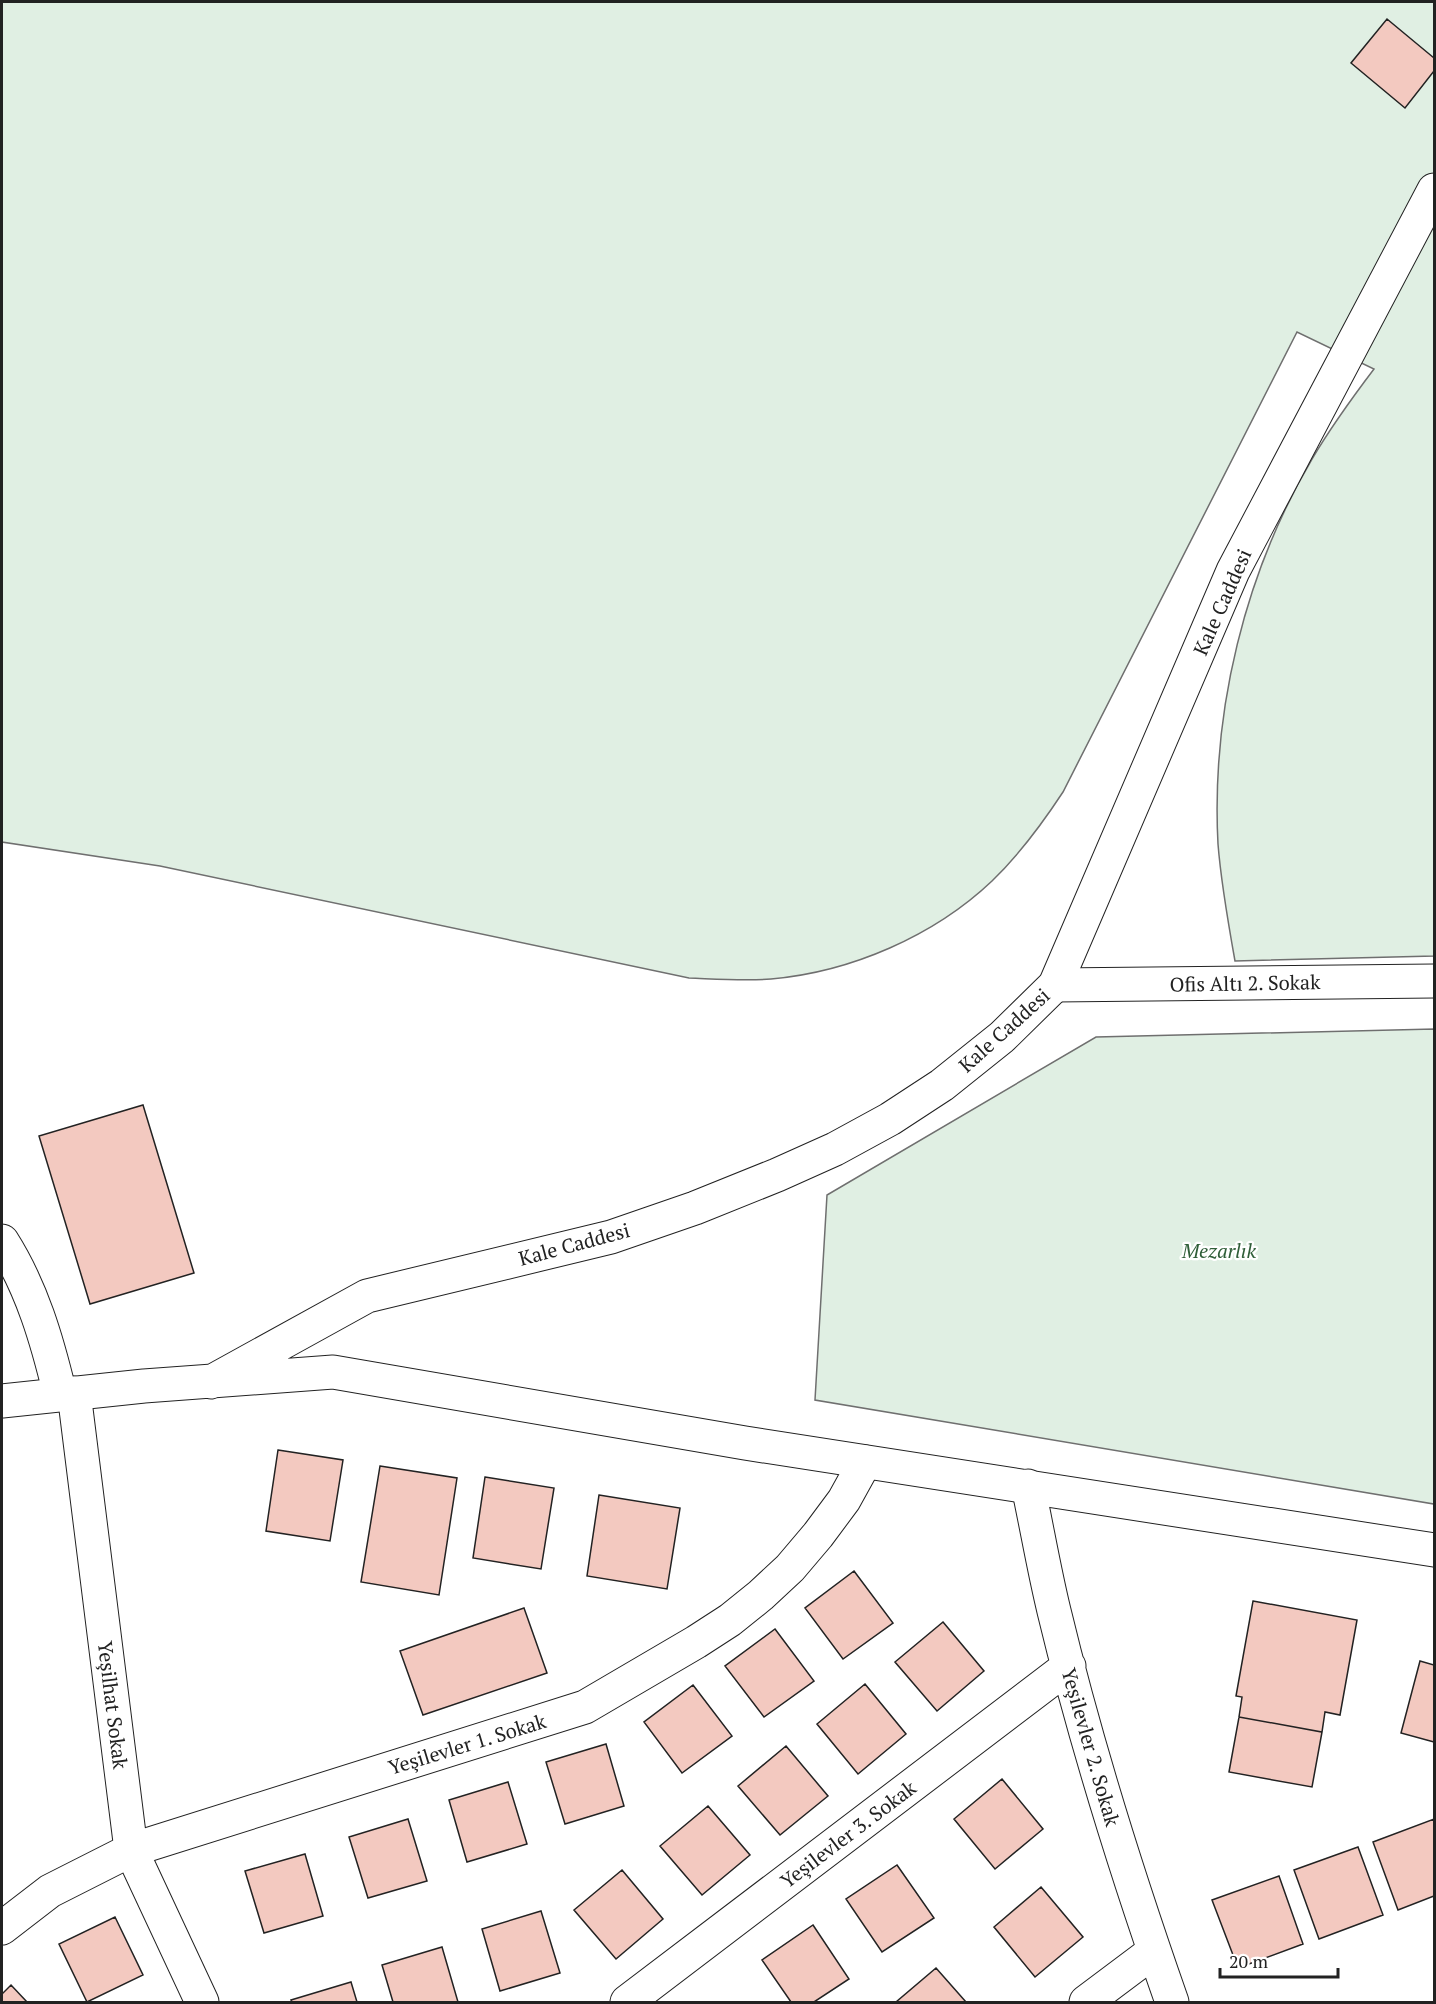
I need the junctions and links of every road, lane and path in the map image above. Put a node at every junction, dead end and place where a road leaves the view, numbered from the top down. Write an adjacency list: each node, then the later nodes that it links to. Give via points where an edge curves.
1 (1434, 190): 3 (street, Kale Caddesi, via 1233,571)
2 (1434, 981): 3 (street, Ofis Altı 2. Sokak)
3 (1054, 985): 5 (street, Kale Caddesi, via 1002,1037 942,1085 835,1149 695,1208 611,1237 367,1296)
4 (2, 1241): 6 (street, Yeşilhat Sokak, via 32,1298)
5 (211, 1382): 6 (street); 8 (street, via 333,1372)
6 (67, 1394): 7 (street); 12 (street, Yeşilhat Sokak)
7 (2, 1401)
8 (865, 1462): 9 (street); 12 (street, Yeşilevler 1. Sokak, via 818,1535 761,1595 696,1642 585,1707)
9 (1028, 1486): 10 (street); 11 (street, Yeşilevler 2. Sokak)
10 (1434, 1550)
11 (1069, 1666): 14 (street, Yeşilevler 2. Sokak, via 1121,1852); 16 (street, Yeşilevler 3. Sokak)
12 (131, 1850): 13 (street, Yeşilevler 1. Sokak, via 50,1891); 15 (street, Yeşilhat Sokak)
13 (2, 1928)
14 (1154, 1951): 17 (street); 18 (street, Yeşilevler 2. Sokak)
15 (202, 2002)
16 (627, 2002)
17 (1086, 2002)
18 (1172, 2002)

